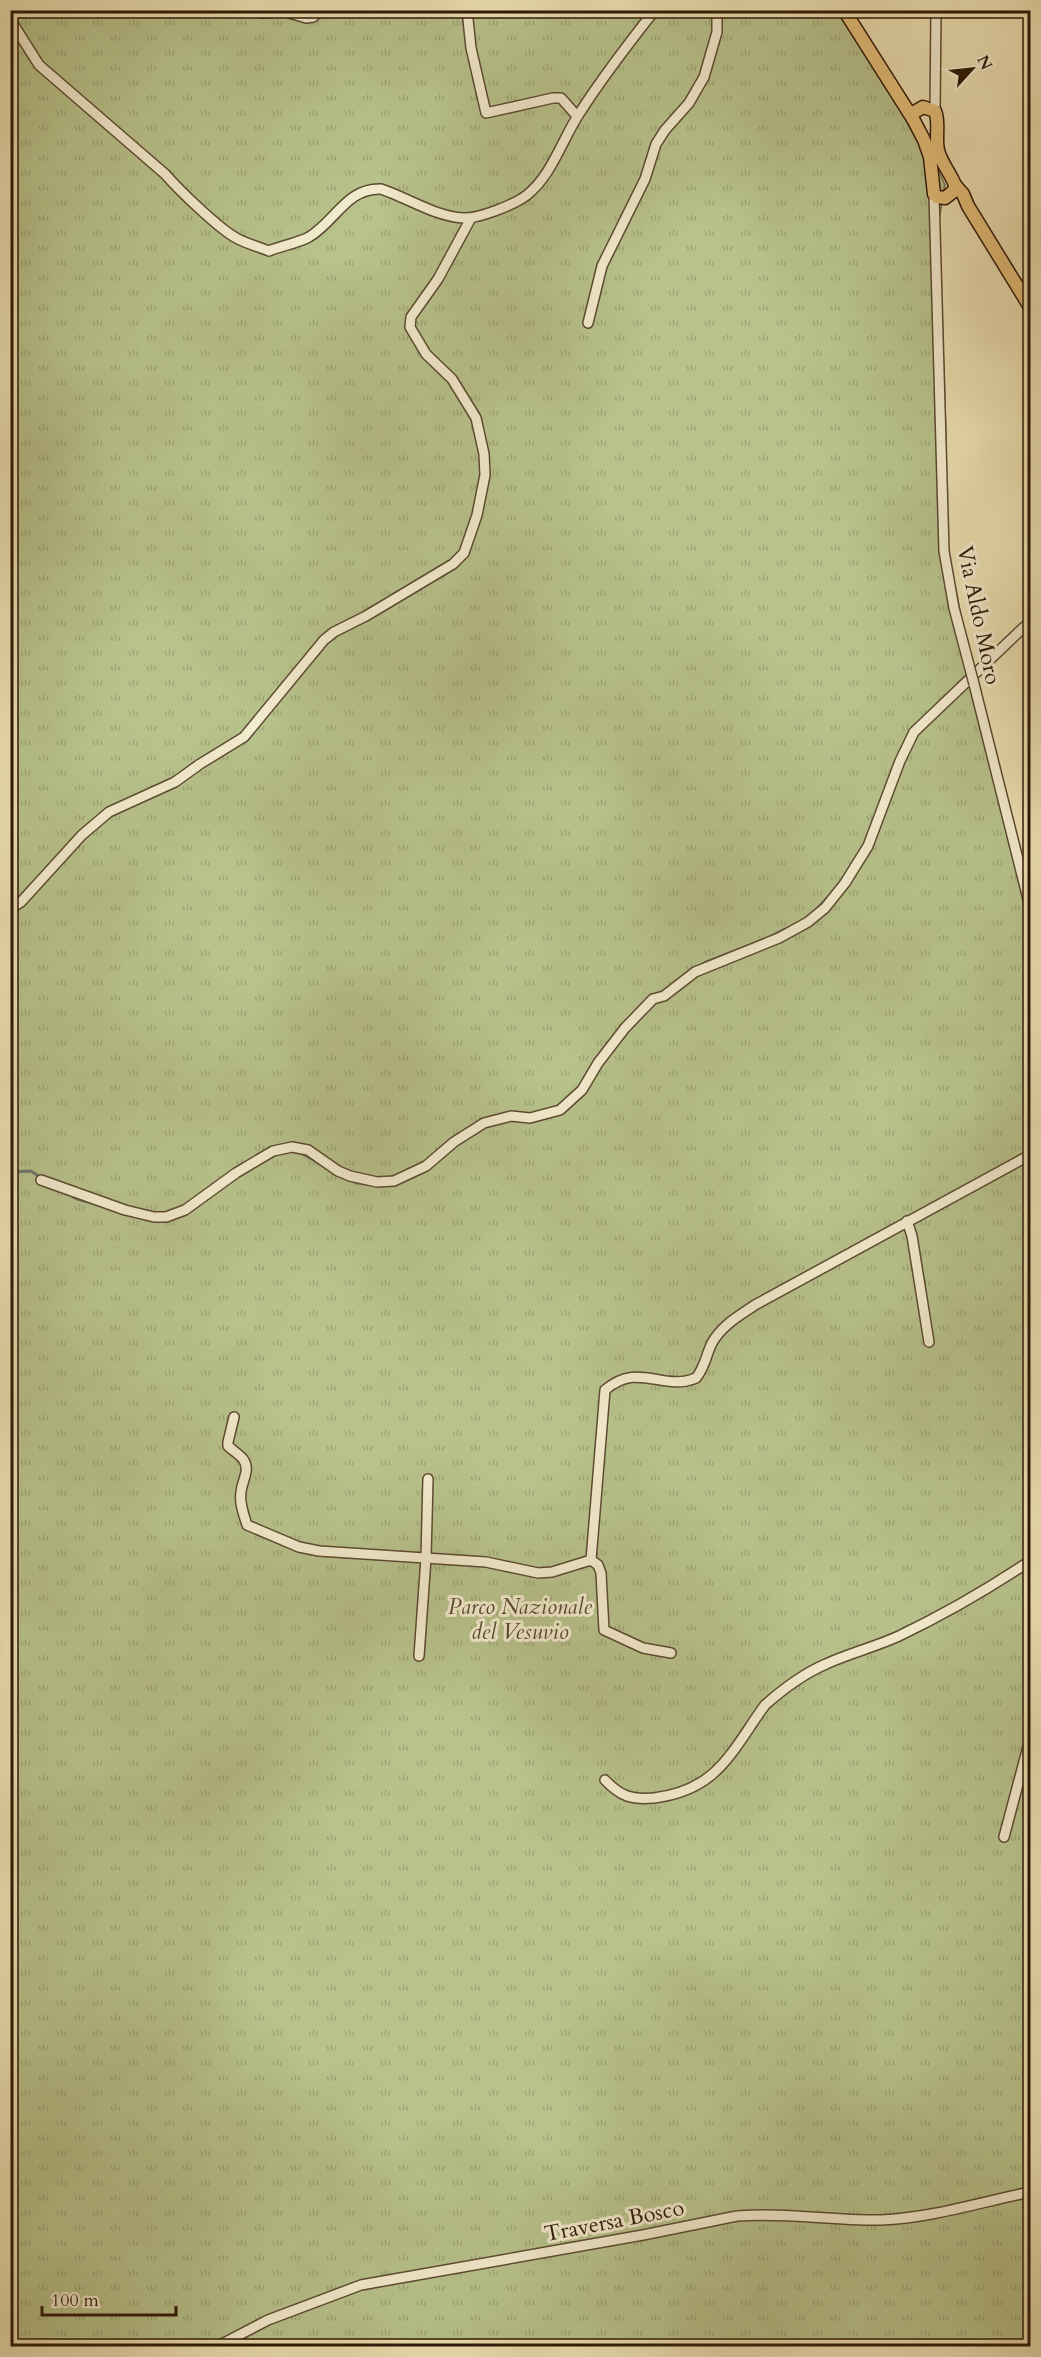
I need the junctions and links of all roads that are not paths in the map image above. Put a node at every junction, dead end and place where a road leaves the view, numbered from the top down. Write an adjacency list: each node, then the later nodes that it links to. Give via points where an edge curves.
1 (251, 10): 2 (street, via 284,11 306,18)
2 (321, 10)
3 (467, 10): 10 (street, via 486,114 561,98)
4 (655, 10): 10 (street)
5 (717, 10): 16 (street, via 717,32 704,77 656,144 645,179 602,266)
6 (844, 10): 9 (main road, via 901,99)
7 (936, 10): 9 (street, via 935,89)
8 (10, 19): 14 (street, via 39,66 237,238 269,251 303,239 347,200 370,189 396,194 447,216)
9 (922, 112): 11 (main road, via 937,116 938,151); 12 (main road, via 928,149)
10 (577, 116): 14 (street, via 541,180 526,196)
11 (955, 184): 12 (main road, via 954,192); 13 (main road)
12 (943, 196): 13 (main road); 18 (street, Via Aldo Moro, bridge, via 936,216 944,551 954,608)
13 (968, 206): 15 (main road)
14 (471, 218): 19 (street, via 435,285 411,317 410,327 426,354 452,379 476,418 480,433 485,475 464,553 439,575 324,640 244,737 175,782 109,812)
15 (1030, 307)
16 (588, 323)
17 (1030, 623): 21 (street, via 914,732 868,846 825,908 779,938 695,972 664,996 653,999 625,1028 582,1090 560,1110 484,1123 426,1166 393,1181 350,1176 308,1150 273,1150 185,1210 166,1217 125,1210)
18 (1030, 908)
19 (10, 909)
20 (1030, 1155): 22 (street)
21 (41, 1180)
22 (907, 1221): 23 (street); 27 (street, via 726,1325 696,1378 679,1382 625,1377 605,1390)
23 (929, 1342)
24 (234, 1417): 26 (street, via 228,1446 246,1465 240,1492 247,1525 299,1547 319,1551)
25 (428, 1479): 26 (street)
26 (426, 1558): 27 (street, via 486,1562 538,1573); 30 (street)
27 (591, 1560): 29 (street, via 601,1573 604,1630 643,1648)
28 (1030, 1561): 32 (street, via 984,1592 870,1649 825,1664 775,1696 718,1770 698,1786 645,1799 617,1793)
29 (671, 1653)
30 (419, 1656)
31 (1030, 1739): 33 (street)
32 (605, 1780)
33 (1004, 1837)
34 (1030, 2192): 35 (street, Traversa Bosco, via 925,2215 882,2220 737,2216 385,2280 268,2320)
35 (218, 2346)

